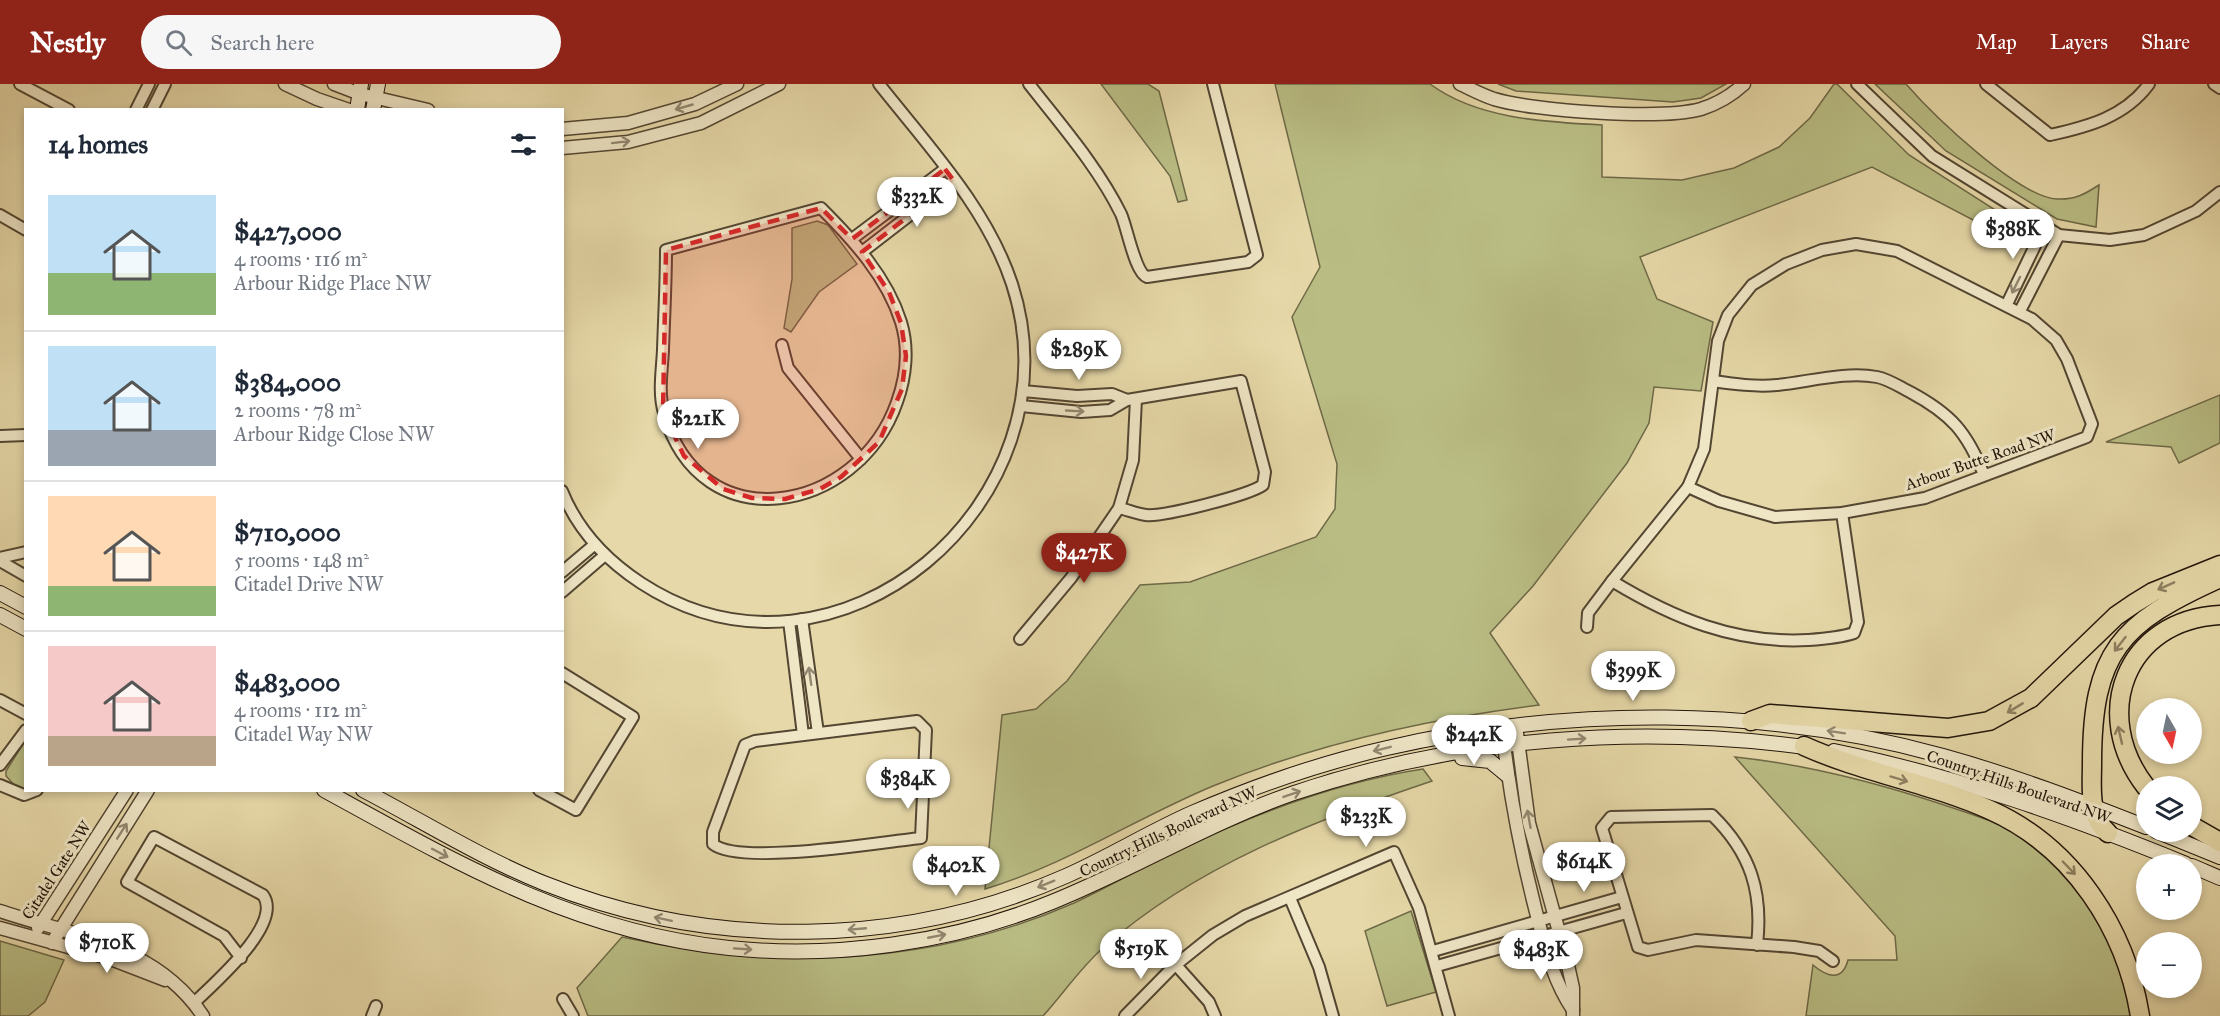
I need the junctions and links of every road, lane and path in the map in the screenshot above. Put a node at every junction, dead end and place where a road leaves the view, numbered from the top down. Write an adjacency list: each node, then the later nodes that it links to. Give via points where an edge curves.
1 (20, 84): 20 (street)
2 (149, 84): 21 (street)
3 (165, 84): 22 (street)
4 (285, 84): 23 (street)
5 (334, 84): 18 (street)
6 (737, 84): 26 (street, one-way to 26, via 695,104 628,123)
7 (879, 84): 28 (street)
8 (1029, 84): 9 (street, via 1109,191 1122,217 1138,269 1147,277 1248,262 1257,255)
9 (1214, 84)
10 (1460, 84): 11 (street, via 1495,99 1535,106 1664,114 1701,109 1731,96)
11 (1744, 84)
12 (1857, 84): 32 (street, via 1932,156)
13 (1986, 84): 14 (street, via 2049,135 2089,126 2120,112)
14 (2149, 84)
15 (2214, 84): 17 (street)
16 (773, 85): 27 (street, one-way to 16, via 628,142 701,123)
17 (2220, 88)
18 (360, 89): 19 (street); 24 (main road)
19 (375, 97): 25 (street)
20 (65, 108)
21 (137, 108)
22 (153, 108)
23 (343, 108)
24 (357, 108)
25 (420, 108)
26 (564, 129)
27 (564, 148)
28 (945, 169): 29 (street); 35 (street)
29 (954, 181): 36 (street); 41 (street, via 991,232 1012,286 1024,350)
30 (2220, 192): 34 (street, via 2196,211 2144,235 2110,240)
31 (0, 215): 33 (street)
32 (2044, 227): 34 (street); 37 (street, one-way to 37)
33 (24, 229)
34 (2059, 235): 38 (street)
35 (852, 239): 36 (street); 46 (street, via 820,208 666,250 661,387 663,412 672,437 700,474 723,489 752,498 785,499 820,489)
36 (862, 252): 46 (street, via 889,292 901,323 906,356 902,389 891,419 879,442)
37 (2007, 304): 38 (street, Arbour Butte Road NW); 40 (street, Arbour Butte Road NW, via 1897,251 1856,244 1822,250 1786,264 1752,285 1728,315 1718,341)
38 (2020, 311): 47 (street, Arbour Butte Road NW, via 2056,340 2092,424 2087,437)
39 (782, 345): 46 (street, via 788,369)
40 (1713, 381): 47 (street, via 1774,386 1854,376 1878,377 1933,405 1954,421 1973,447); 48 (street, Arbour Butte Road NW, via 1704,449)
41 (1023, 391): 42 (street, via 1077,396 1112,394); 43 (street)
42 (1132, 400): 43 (street, one-way to 42, via 1081,412 1110,410); 50 (street, via 1133,460); 50 (street, via 1241,381 1265,472 1259,488 1180,510 1147,515)
43 (1021, 406): 66 (street, via 1007,453 982,504 945,547 897,586 854,606)
44 (24, 435): 45 (street)
45 (0, 436)
46 (861, 459)
47 (1984, 475): 51 (street, Arbour Butte Road NW, via 1925,498)
48 (1688, 487): 51 (street, Arbour Butte Road NW, via 1719,501 1775,517); 60 (street)
49 (564, 496): 52 (street)
50 (1119, 508): 70 (street, via 1071,578)
51 (1842, 513): 60 (street, via 1858,622 1854,633 1846,636 1788,641 1724,632 1672,615)
52 (594, 545): 54 (street); 57 (street)
53 (24, 553): 55 (street)
54 (605, 555): 61 (street); 67 (street, via 619,569 664,598 692,609 751,620)
55 (0, 559): 58 (street)
56 (2220, 565): 74 (highway, one-way to 74, via 2170,584 2135,603 2031,698 1989,721 1948,728 1770,714)
57 (564, 570)
58 (24, 575)
59 (2220, 578): 94 (highway, one-way to 94, via 2142,619 2108,662 2093,715)
60 (1612, 581): 68 (street, via 1588,613)
61 (564, 590)
62 (0, 593): 63 (main road)
63 (24, 606)
64 (0, 615): 69 (main road)
65 (2220, 615): 86 (highway, one-way to 65, via 2120,734 2118,701 2126,677 2138,656 2161,635 2190,620)
66 (802, 619): 67 (street); 78 (street, one-way to 66)
67 (789, 621): 79 (street)
68 (1587, 627)
69 (24, 628)
70 (1020, 639)
71 (564, 674): 93 (street, via 633,717 576,810)
72 (0, 700): 73 (street)
73 (24, 713)
74 (1751, 721): 75 (main road, Country Hills Boulevard NW, via 1679,717); 94 (main road, Country Hills Boulevard NW, one-way to 74, via 1936,754 1860,736)
75 (1516, 726): 76 (main road, Country Hills Boulevard NW); 80 (street)
76 (1502, 727): 81 (street); 92 (main road, Country Hills Boulevard NW, one-way to 92, via 1387,748 1297,773 1190,814 1065,877 992,903 924,920 844,931 731,929 676,922 596,902 515,871)
77 (24, 733): 84 (street)
78 (818, 733): 79 (street); 79 (street, via 917,721 925,727 921,838 757,854 716,846 712,832 745,745)
79 (803, 735)
80 (1519, 745): 81 (main road, Country Hills Boulevard NW); 82 (main road, Country Hills Boulevard NW, one-way to 82, via 1682,735); 106 (street, one-way to 80, via 1529,823)
81 (1504, 746): 83 (main road, Country Hills Boulevard NW); 85 (street)
82 (1804, 746): 96 (main road, Country Hills Boulevard NW, via 1952,778); 131 (highway, one-way to 131, via 1831,759 1991,810 2045,846 2079,878 2111,925 2129,968)
83 (1438, 756): 85 (main road, via 1490,761); 91 (main road, Country Hills Boulevard NW, one-way to 83, via 517,892 592,920 685,942 815,951 905,942 998,921 1091,885 1261,805 1342,779)
84 (0, 765)
85 (1507, 775): 107 (street, via 1514,825)
86 (2139, 776)
87 (0, 785): 88 (street, via 24,795)
88 (32, 792)
89 (126, 792): 108 (street, Citadel Gate NW)
90 (146, 792): 110 (street, Citadel Gate NW, one-way to 90)
91 (328, 792)
92 (367, 792)
93 (543, 792)
94 (2093, 807): 95 (main road, Country Hills Boulevard NW); 96 (highway, via 2099,824)
95 (2136, 823)
96 (2108, 833): 98 (main road, Country Hills Boulevard NW)
97 (2184, 842): 99 (main road)
98 (2161, 854)
99 (2220, 856)
100 (2202, 870): 101 (main road)
101 (2220, 878)
102 (1622, 897): 105 (street); 106 (street); 115 (street, via 1602,828 1611,817 1712,815 1745,856 1755,883 1760,917)
103 (1290, 898): 116 (street, via 1394,852); 119 (street, via 1245,916 1213,935); 129 (street, via 1319,967)
104 (0, 911): 108 (street)
105 (1626, 913): 111 (street); 115 (street, via 1634,941 1648,950 1696,940)
106 (1555, 916): 107 (street); 111 (street)
107 (1538, 921): 112 (street); 116 (street)
108 (41, 923): 110 (street); 113 (street, Citadel Gate NW)
109 (0, 928): 113 (street)
110 (59, 928): 114 (street, Citadel Gate NW); 121 (street, via 145,960)
111 (1560, 932): 112 (street); 124 (street, via 1573,988)
112 (1543, 936): 120 (street); 124 (street, via 1559,990)
113 (32, 938): 114 (street)
114 (52, 943): 121 (street, via 108,958)
115 (1757, 945): 118 (street, via 1819,951)
116 (1433, 951): 120 (street)
117 (241, 958): 117 (street, via 267,914 267,900 154,837 127,882 224,936); 123 (street)
118 (1833, 961)
119 (1176, 965): 127 (street); 128 (street, via 1209,1002)
120 (1437, 966): 130 (street)
121 (170, 982): 123 (street)
122 (563, 999): 126 (street)
123 (194, 1003): 125 (street)
124 (1573, 1013)
125 (202, 1016)
126 (573, 1016)
127 (1125, 1016)
128 (1215, 1016)
129 (1333, 1016)
130 (1449, 1016)
131 (2140, 1016)

